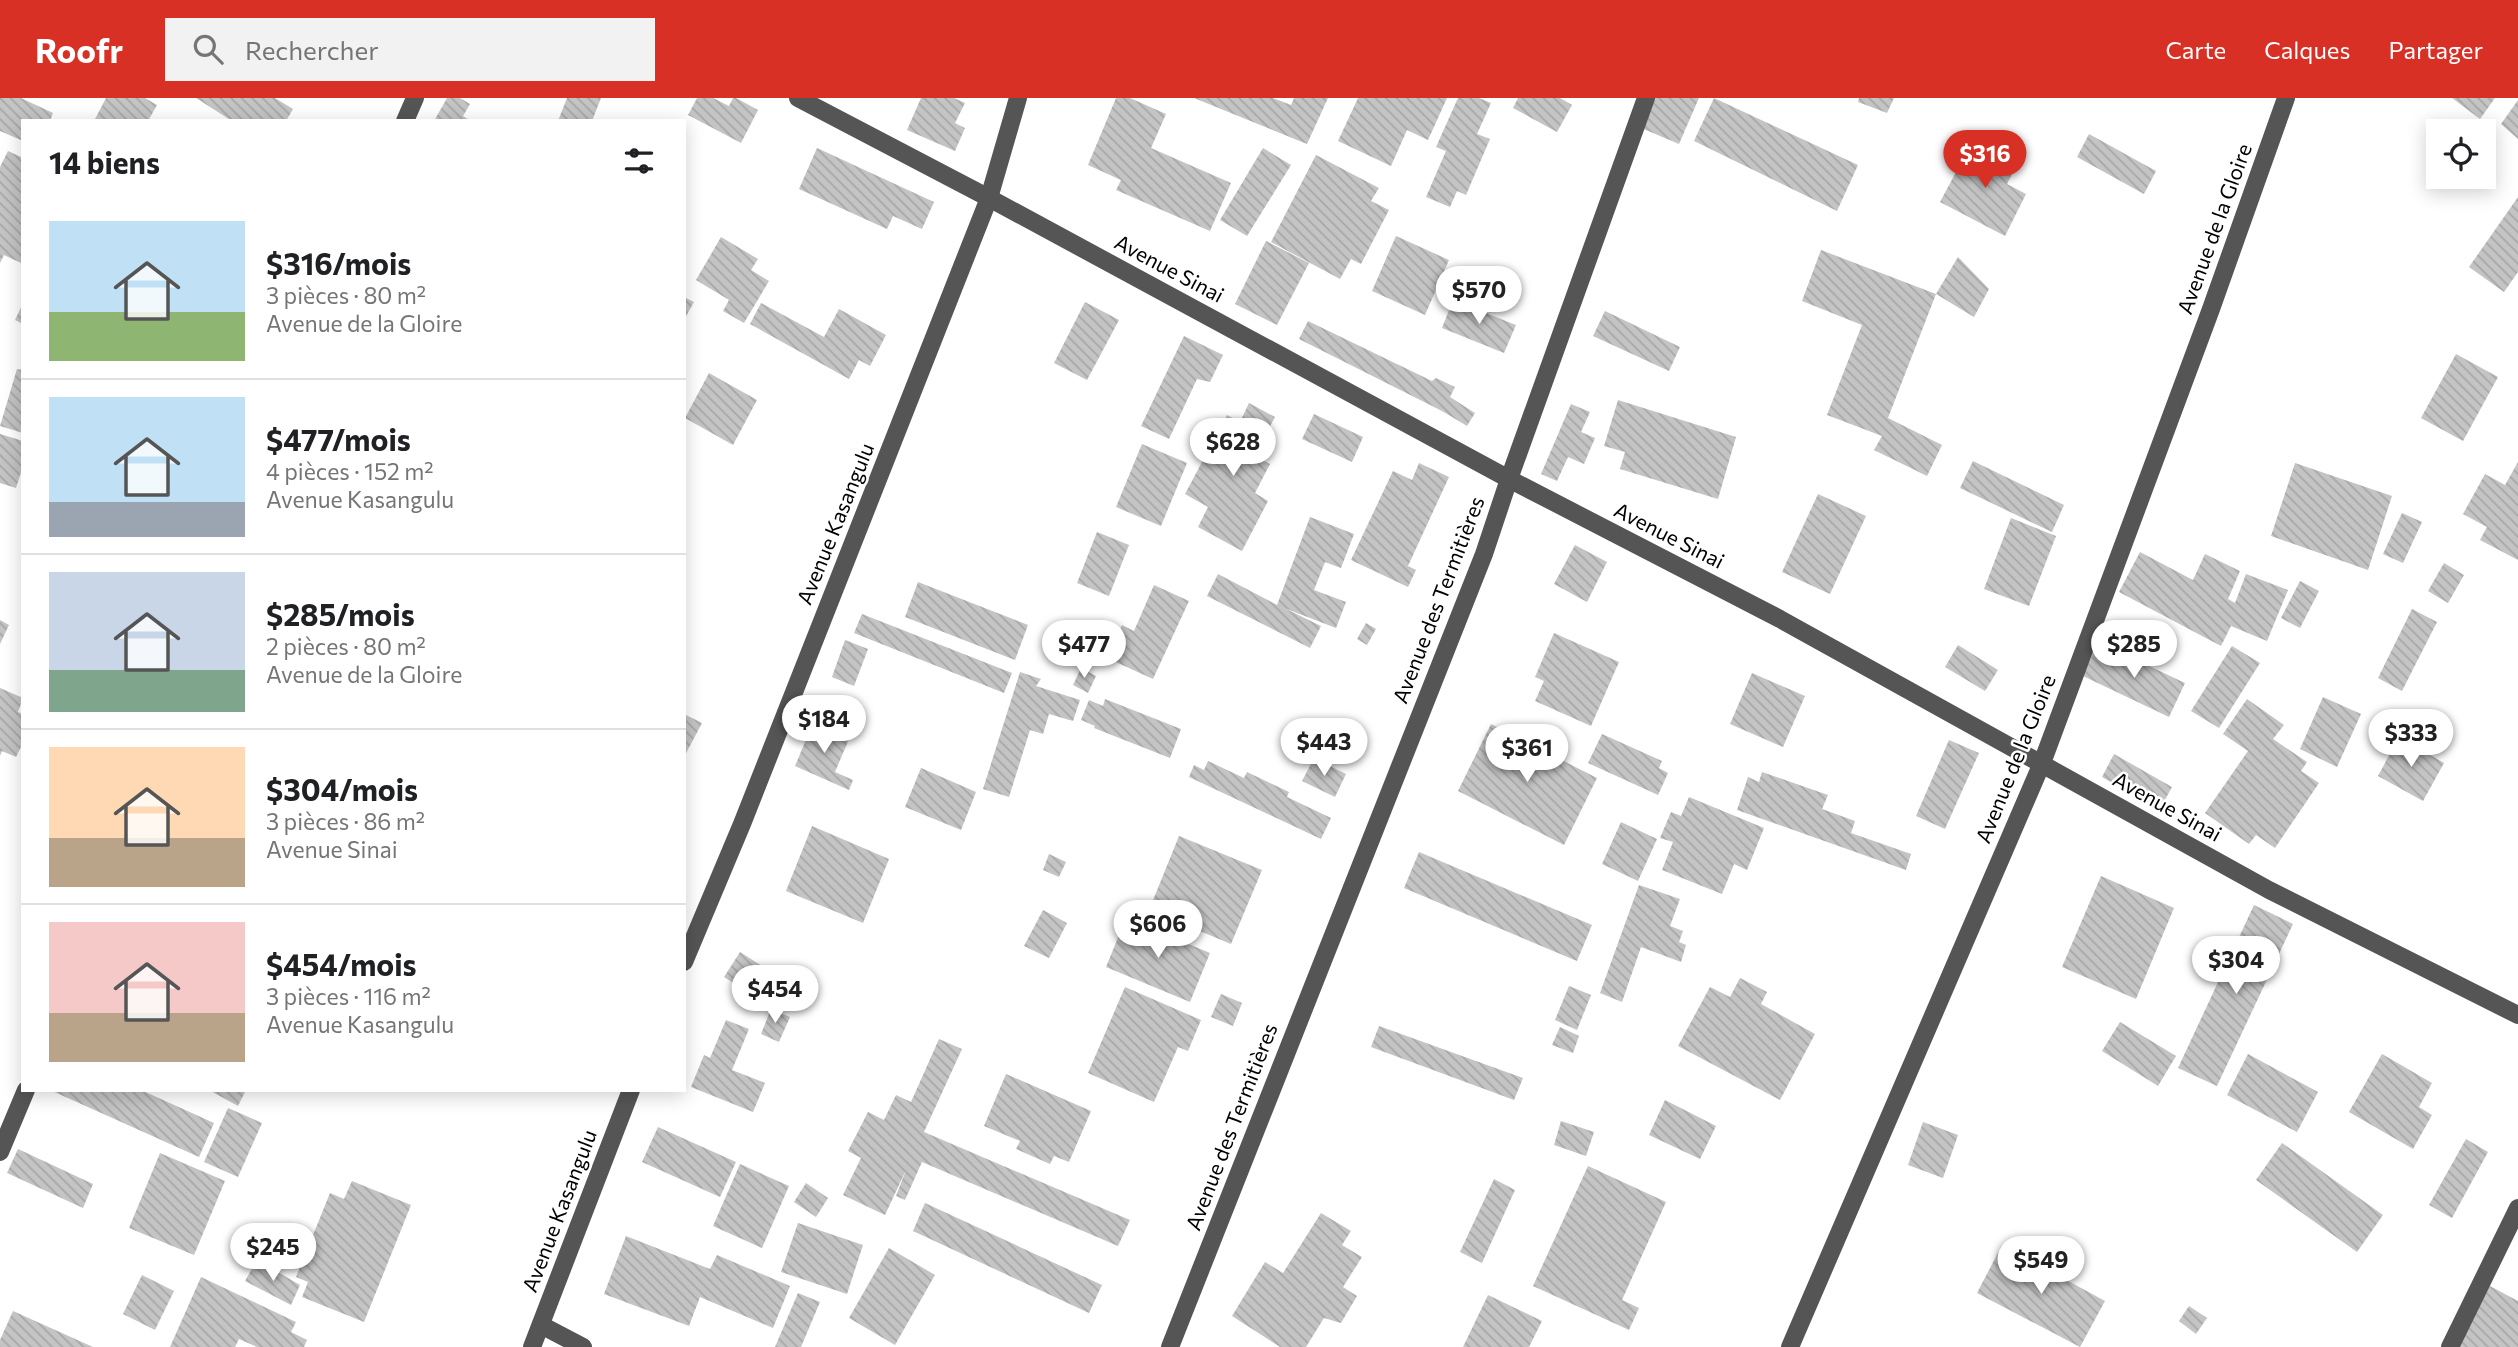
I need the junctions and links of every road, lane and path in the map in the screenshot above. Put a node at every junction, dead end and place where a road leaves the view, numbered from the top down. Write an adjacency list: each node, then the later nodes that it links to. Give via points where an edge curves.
1 (415, 98): 6 (street)
2 (797, 98): 7 (street, Avenue Sinai)
3 (1018, 98): 7 (street, Avenue Kasangulu)
4 (1646, 98): 8 (street, Avenue des Termitières)
5 (2286, 98): 9 (street, Avenue de la Gloire)
6 (406, 119)
7 (989, 198): 8 (street, Avenue Sinai); 10 (street, Avenue Kasangulu)
8 (1509, 479): 9 (street, Avenue Sinai); 19 (street, Avenue des Termitières, via 1484,554)
9 (2042, 762): 11 (street, Avenue Sinai, via 2269,890); 20 (street, Avenue de la Gloire)
10 (686, 957)
11 (2518, 1015)
12 (25, 1092): 14 (street)
13 (630, 1092): 16 (street, Avenue Kasangulu)
14 (0, 1152)
15 (2518, 1208): 21 (street)
16 (541, 1325): 17 (street, Avenue Kasangulu); 18 (street)
17 (532, 1347)
18 (583, 1347)
19 (1170, 1347)
20 (1790, 1347)
21 (2450, 1347)

